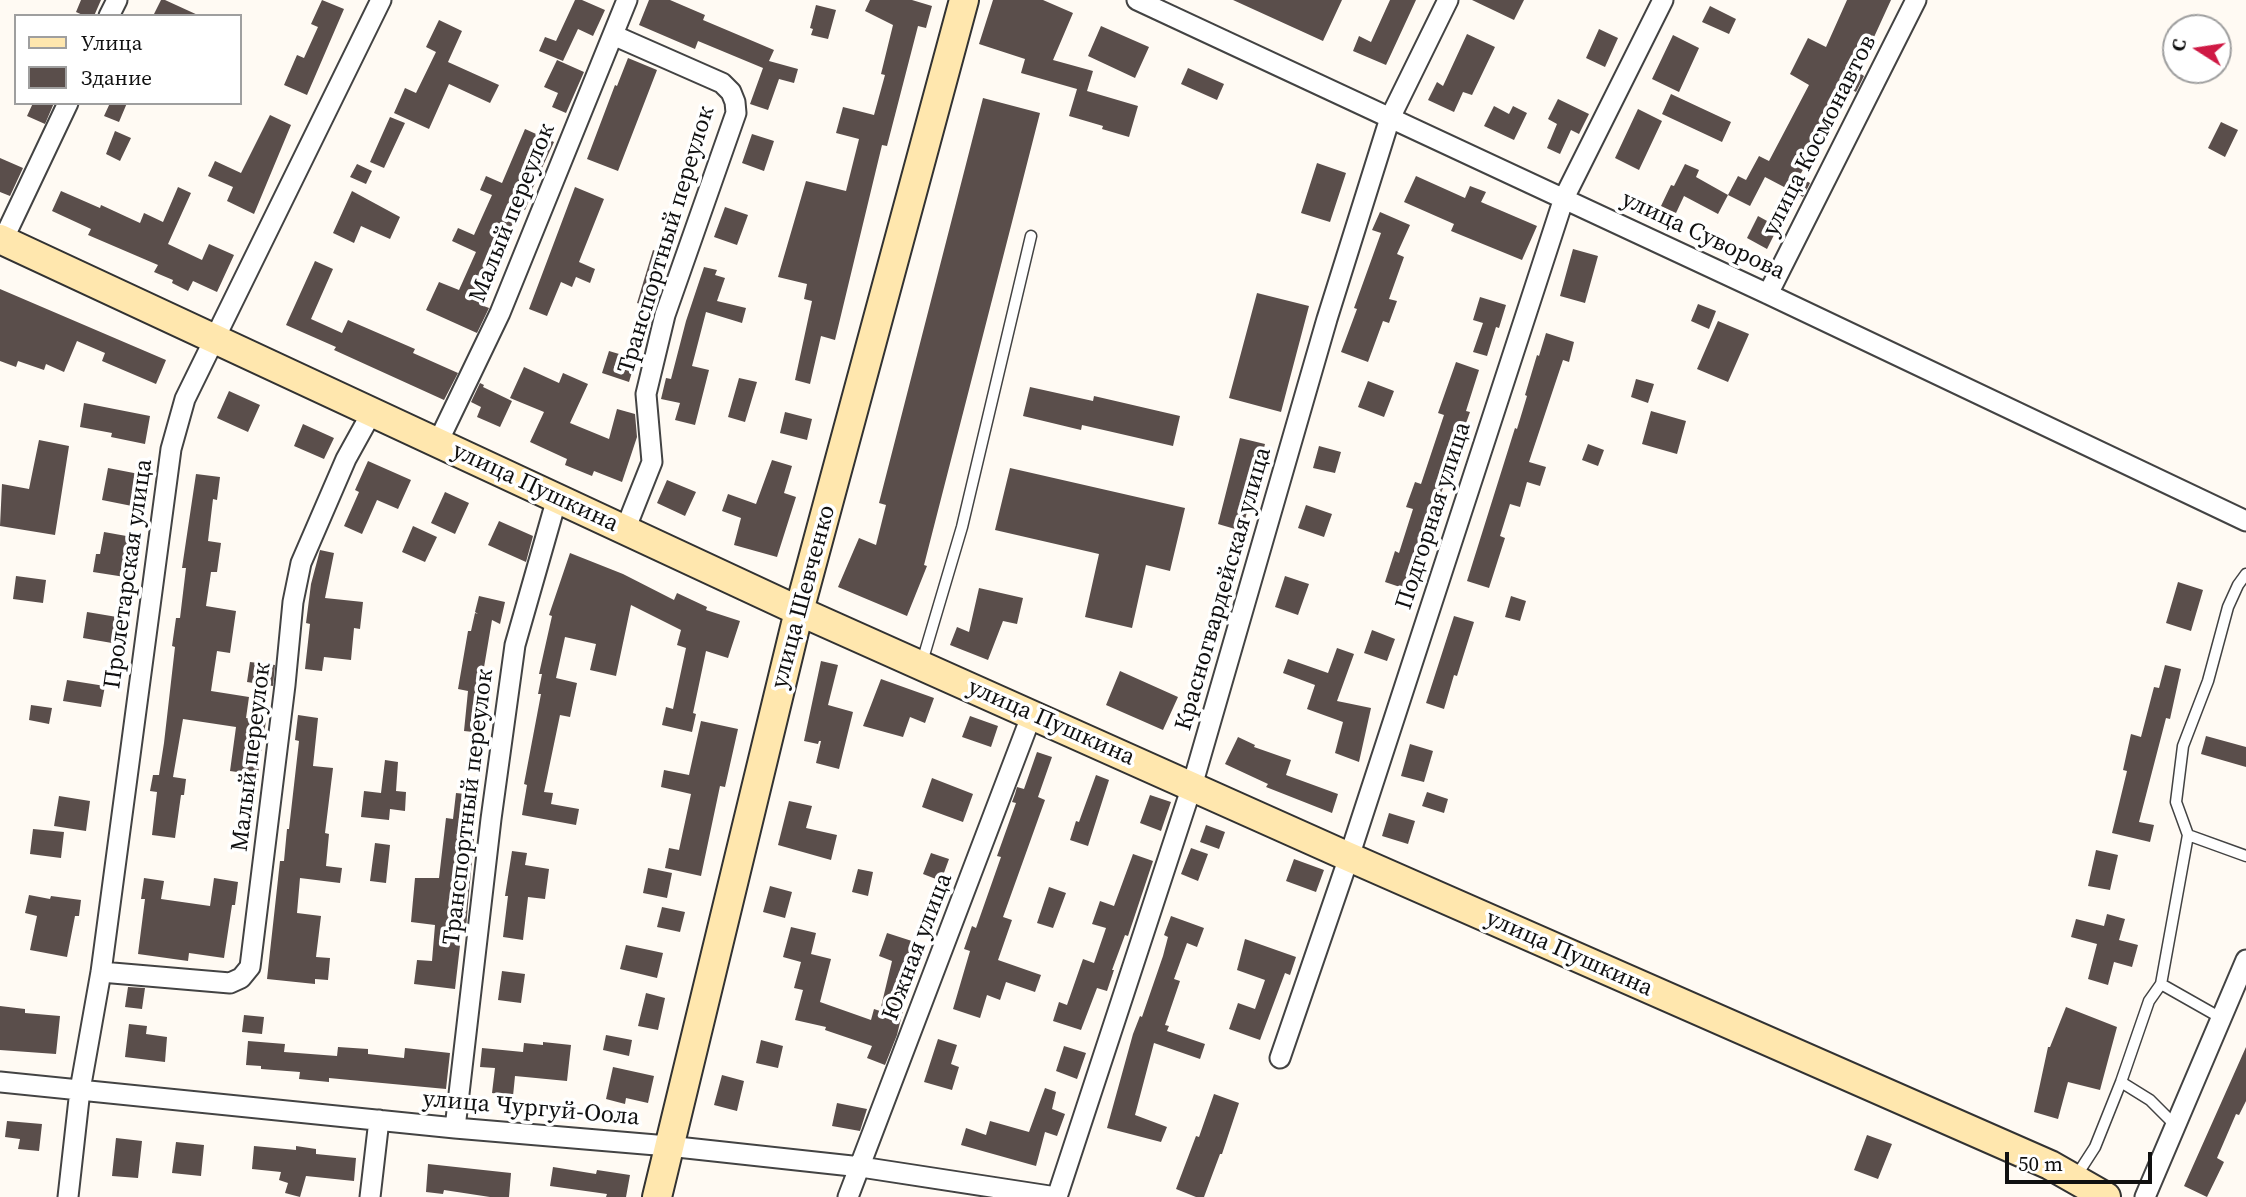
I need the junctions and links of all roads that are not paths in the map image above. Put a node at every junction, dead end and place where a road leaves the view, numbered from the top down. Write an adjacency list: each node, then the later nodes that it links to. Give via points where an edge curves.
1 (381, 0): 15 (street, Пролетарская улица)
2 (627, 0): 8 (street, Малый переулок)
3 (964, 0): 22 (street, улица Шевченко)
4 (1137, 0): 10 (street, улица Суворова)
5 (1448, 0): 10 (street, Красногвардейская улица)
6 (1663, 0): 11 (street, Подгорная улица)
7 (1916, 0): 14 (street, улица Космонавтов)
8 (613, 35): 17 (street, Малый переулок, via 500,313); 20 (street, Транспортный переулок, via 722,83 731,92 736,113 664,315 646,394 652,462)
9 (67, 105): 13 (street)
10 (1390, 118): 11 (street, улица Суворова); 25 (street, Красногвардейская улица)
11 (1564, 198): 14 (street, улица Суворова); 28 (street, Подгорная улица)
12 (1031, 236): 23 (lane, via 962,527)
13 (1, 239): 15 (street, улица Пушкина)
14 (1768, 294): 19 (street, улица Суворова)
15 (214, 339): 16 (street, улица Пушкина); 30 (street, Пролетарская улица, via 185,399 171,449)
16 (372, 412): 17 (street, улица Пушкина); 30 (street, Малый переулок, via 346,459 301,564 250,967 230,983)
17 (438, 442): 18 (street, улица Пушкина)
18 (557, 498): 20 (street, улица Пушкина); 39 (street, Транспортный переулок, via 515,645)
19 (2246, 521)
20 (625, 530): 22 (street, улица Пушкина)
21 (2246, 574): 26 (lane, via 2228,607 2208,681 2183,746 2176,802)
22 (799, 611): 23 (street, улица Пушкина); 40 (street, улица Шевченко)
23 (921, 666): 24 (street, улица Пушкина)
24 (1032, 715): 25 (street, улица Пушкина); 41 (street, Южная улица)
25 (1192, 786): 28 (street, улица Пушкина); 47 (street, Красногвардейская улица)
26 (2188, 835): 27 (lane); 31 (lane)
27 (2246, 856)
28 (1349, 858): 33 (street, Подгорная улица); 42 (street, улица Пушкина)
29 (2246, 960): 32 (street)
30 (101, 972): 36 (street, Пролетарская улица)
31 (2161, 984): 32 (lane); 35 (lane, via 2149,1001)
32 (2221, 1018): 38 (street)
33 (1280, 1058)
34 (0, 1082): 36 (street, улица Чургуй-Оола)
35 (2121, 1082): 38 (lane, via 2150,1100); 42 (lane, via 2095,1147)
36 (80, 1090): 37 (street, улица Чургуй-Оола); 43 (street, Пролетарская улица)
37 (379, 1120): 39 (street, улица Чургуй-Оола); 44 (street)
38 (2175, 1125): 49 (street)
39 (455, 1128): 40 (street, улица Чургуй-Оола)
40 (668, 1146): 41 (street, улица Чургуй-Оола); 45 (street, улица Шевченко)
41 (861, 1167): 46 (street, Южная улица); 47 (street, улица Чургуй-Оола)
42 (2075, 1179): 48 (street, улица Пушкина)
43 (68, 1197)
44 (370, 1197)
45 (657, 1197)
46 (848, 1197)
47 (1057, 1197)
48 (2106, 1197)
49 (2146, 1197)

